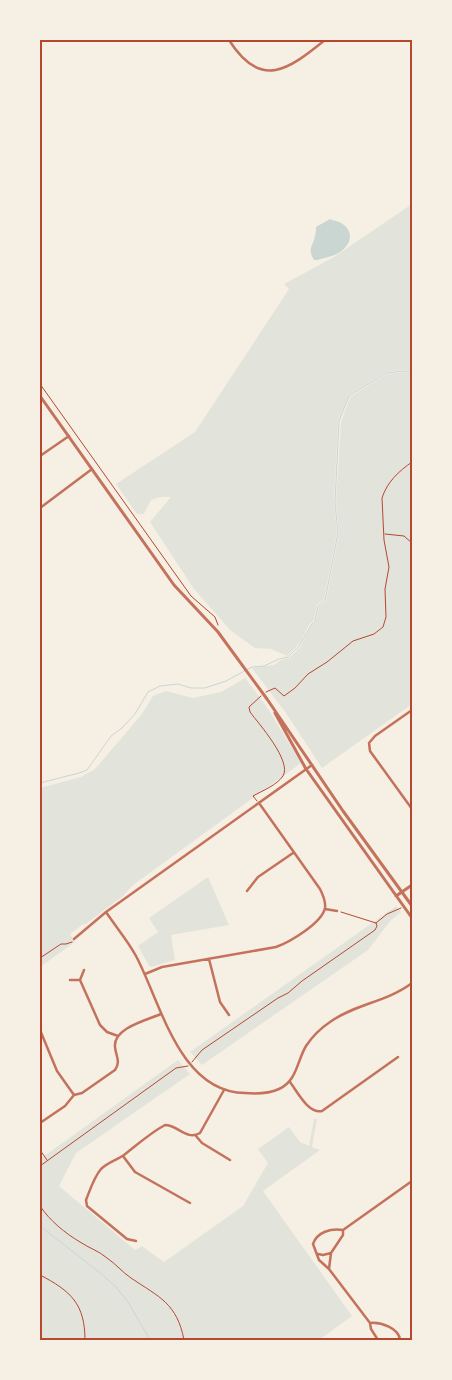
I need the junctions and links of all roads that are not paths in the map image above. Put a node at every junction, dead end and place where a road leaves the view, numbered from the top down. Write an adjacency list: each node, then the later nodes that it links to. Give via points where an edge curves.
1 (229, 40): 2 (street, via 253,66 274,70 297,62)
2 (325, 40)
3 (40, 396): 4 (street)
4 (69, 436): 5 (street); 6 (street)
5 (40, 456)
6 (92, 469): 7 (street); 8 (street, via 174,584 218,632)
7 (40, 508)
8 (267, 699): 10 (street); 11 (street)
9 (412, 710): 13 (street, via 374,736 369,743 370,751)
10 (312, 765): 11 (street); 17 (street)
11 (306, 769): 12 (street); 18 (street)
12 (259, 803): 14 (street); 22 (street)
13 (412, 808)
14 (294, 852): 16 (street, via 258,877); 20 (street, via 320,889)
15 (412, 884): 17 (street)
16 (247, 891)
17 (402, 892): 18 (street); 19 (street)
18 (396, 896): 23 (street)
19 (412, 906)
20 (325, 908): 21 (street); 25 (street, via 320,920 286,943)
21 (337, 911)
22 (106, 912): 24 (street); 27 (street, via 136,955)
23 (412, 918)
24 (74, 939)
25 (209, 959): 27 (street, via 162,967); 32 (street, via 220,1002)
26 (84, 970): 29 (street)
27 (144, 974): 31 (street)
28 (70, 980): 29 (street)
29 (80, 980): 34 (street, via 100,1025)
30 (412, 983): 36 (street, via 390,996 342,1013 328,1023 306,1046)
31 (161, 1014): 34 (street); 37 (street, via 173,1041 191,1064)
32 (229, 1015)
33 (40, 1030): 38 (street, via 57,1071)
34 (118, 1036): 38 (street, via 115,1048 119,1060 115,1070)
35 (398, 1056): 36 (street, via 322,1111 311,1109)
36 (290, 1082): 37 (street, via 268,1093)
37 (224, 1090): 40 (street)
38 (74, 1095): 39 (street, via 65,1106)
39 (40, 1123)
40 (196, 1136): 41 (street, via 165,1125); 42 (street, via 202,1144)
41 (123, 1156): 44 (street, via 135,1172); 46 (street, via 102,1168 86,1200 87,1206 126,1239)
42 (230, 1160)
43 (412, 1180): 45 (street)
44 (190, 1203)
45 (343, 1230): 47 (street); 48 (street, via 317,1236 313,1244)
46 (136, 1241)
47 (331, 1253): 48 (street); 49 (street)
48 (316, 1254): 49 (street)
49 (329, 1269): 50 (street)
50 (370, 1323): 51 (street); 52 (street, via 396,1330)
51 (378, 1340)
52 (400, 1340)

